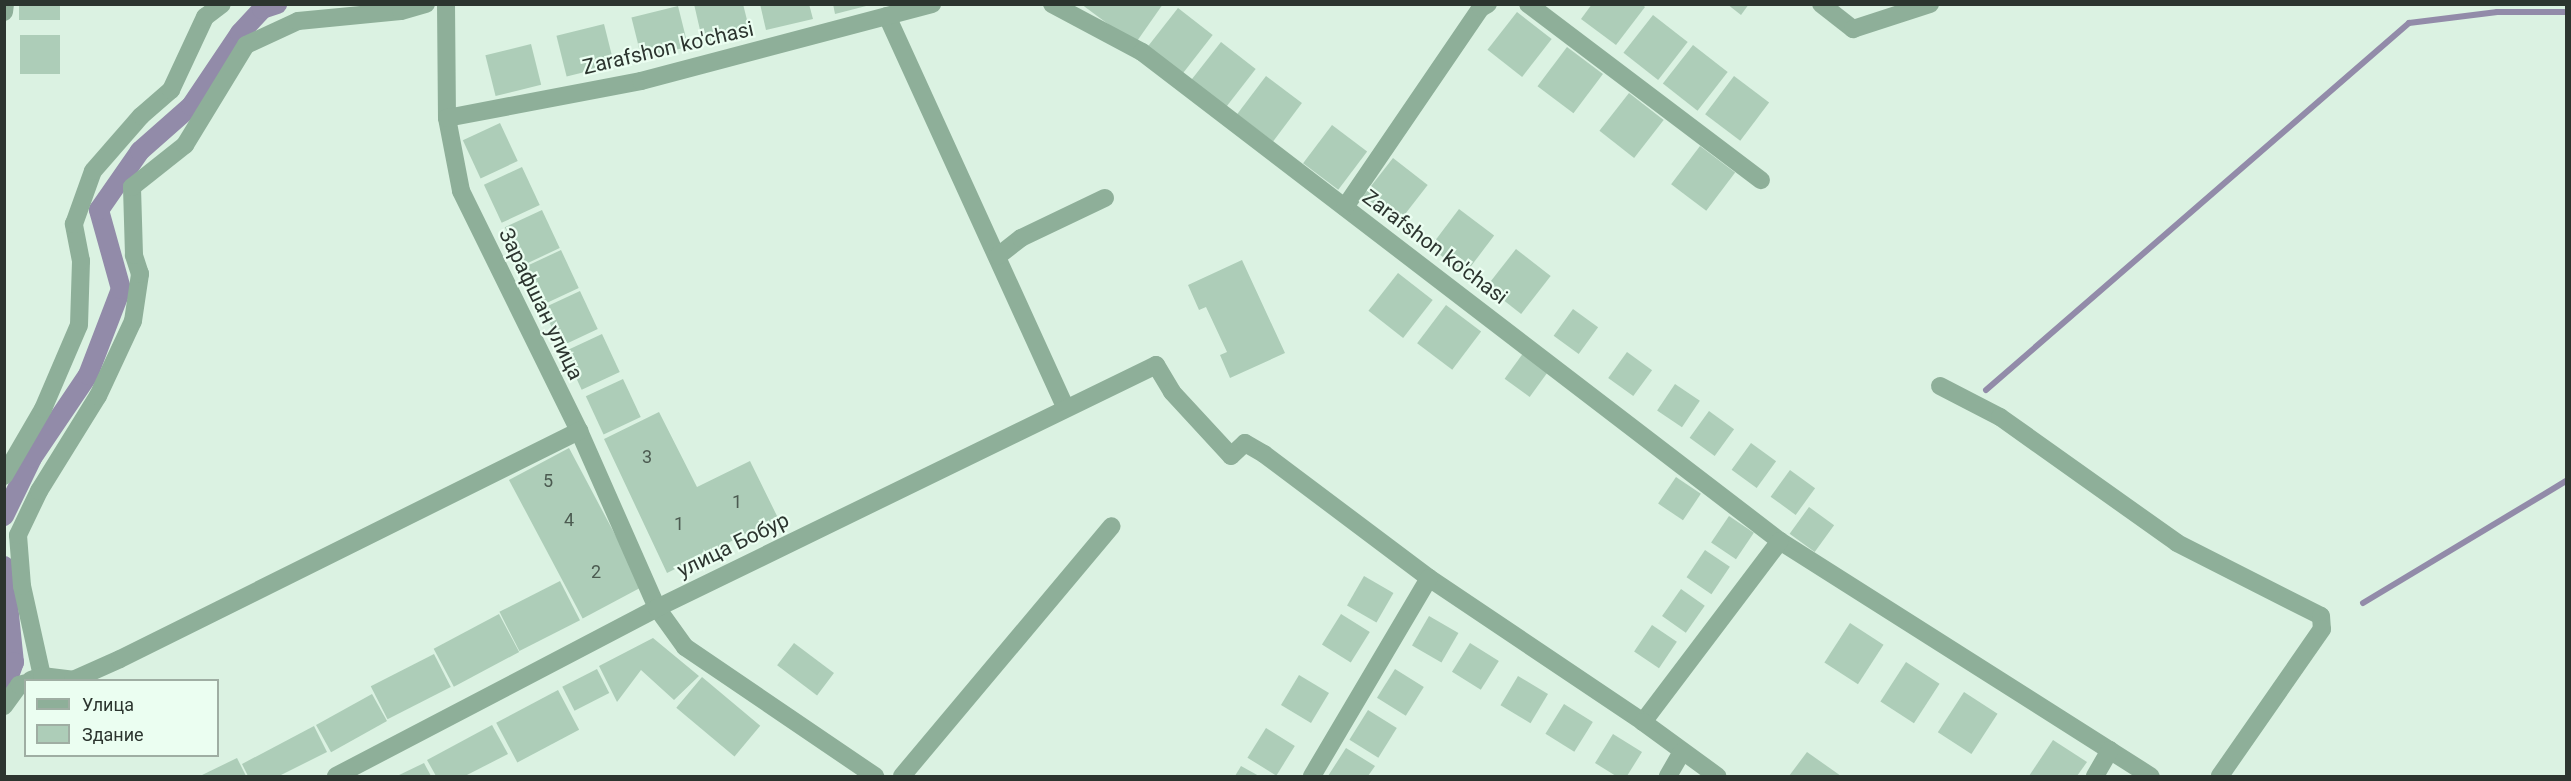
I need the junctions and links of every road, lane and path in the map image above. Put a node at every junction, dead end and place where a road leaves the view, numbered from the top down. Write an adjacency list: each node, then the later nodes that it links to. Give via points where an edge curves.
1 (4, 4): 11 (street)
2 (222, 4): 21 (street, via 204,17 171,90 141,116 93,171 74,224 81,261 78,325 43,410)
3 (426, 4): 26 (street, via 298,21 246,45 185,145 132,187 134,255 140,274 133,321 98,396 39,490 18,536)
4 (446, 4): 13 (street, Зарафшан улица)
5 (932, 4): 12 (street, Zarafshon ko'chasi)
6 (1052, 4): 16 (street, Zarafshon ko'chasi, via 1142,52)
7 (1528, 4): 14 (street)
8 (1821, 4): 9 (street, via 1853,29)
9 (1930, 4)
10 (1483, 6): 16 (street)
11 (4, 12)
12 (887, 16): 13 (street, Zarafshon ko'chasi, via 641,81); 17 (street)
13 (447, 118): 20 (street, Зарафшан улица, via 461,191)
14 (1761, 180)
15 (1105, 198): 17 (street, via 1021,238)
16 (1345, 207): 23 (street, Zarafshon ko'chasi)
17 (998, 256): 19 (street)
18 (1940, 386): 41 (street, via 2000,417 2177,543 2321,616 2322,629)
19 (1066, 408): 24 (street, улица Бобур, via 1156,365 1172,392 1231,456 1245,443 1264,454); 25 (street, улица Бобур)
20 (579, 431): 25 (street, Зарафшан улица); 27 (street)
21 (4, 476)
22 (1112, 526): 35 (street)
23 (1780, 541): 30 (street); 31 (street, Zarafshon ko'chasi)
24 (1430, 578): 30 (street); 36 (street)
25 (657, 608): 33 (street, улица Бобур); 34 (street, Зарафшан улица, via 685,647)
26 (33, 679)
27 (75, 679)
28 (24, 683): 29 (street)
29 (4, 706)
30 (1643, 722): 32 (street)
31 (2110, 750): 39 (street); 40 (street, Zarafshon ko'chasi)
32 (1682, 752): 37 (street); 38 (street)
33 (336, 777)
34 (875, 777)
35 (902, 777)
36 (1312, 777)
37 (1668, 777)
38 (1717, 777)
39 (2095, 777)
40 (2151, 777)
41 (2220, 777)

